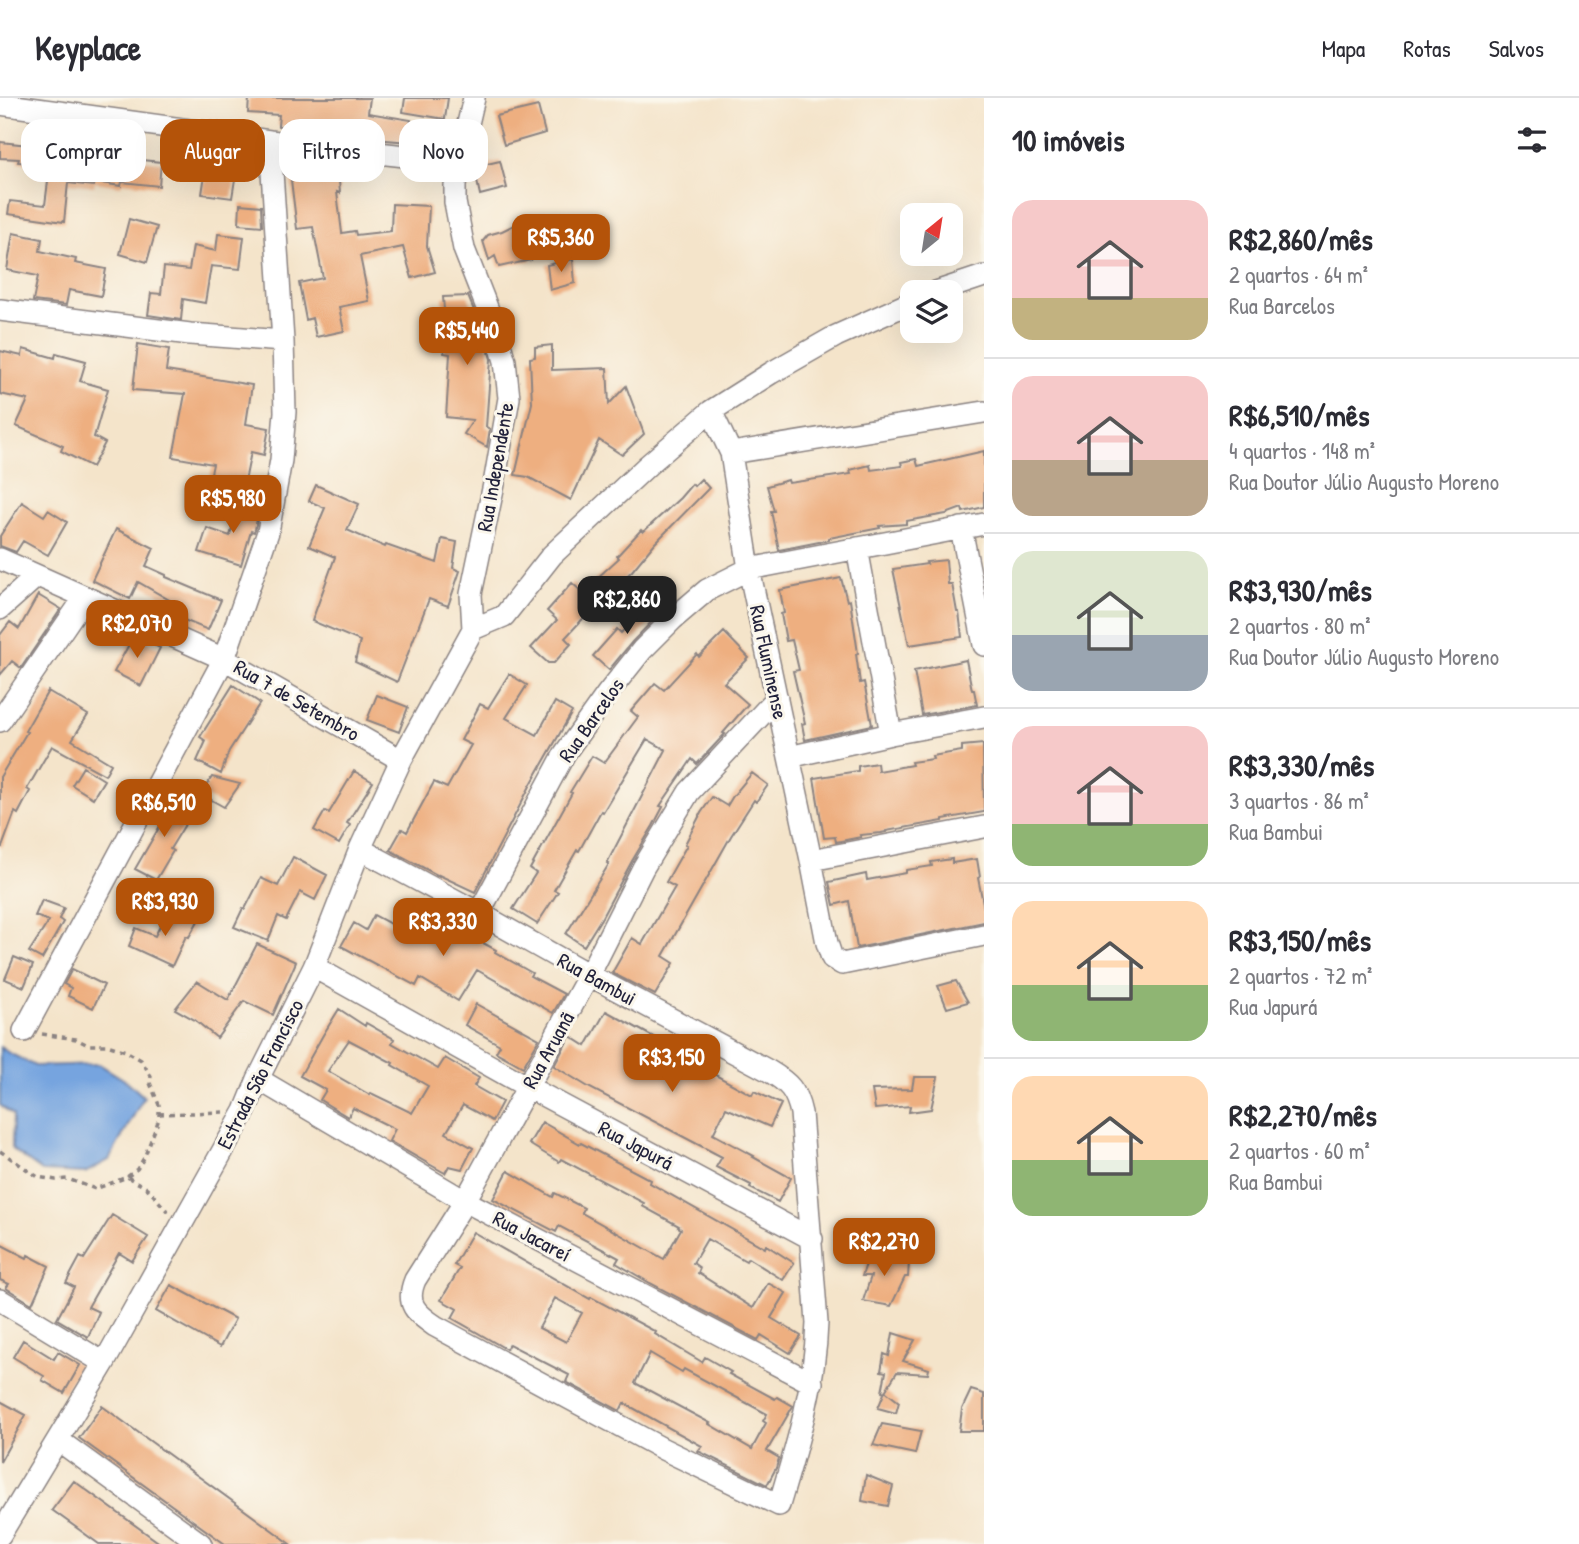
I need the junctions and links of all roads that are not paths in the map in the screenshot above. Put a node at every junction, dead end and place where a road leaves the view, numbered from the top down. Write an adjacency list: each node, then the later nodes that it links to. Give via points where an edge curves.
1 (474, 98): 3 (street, Rua Independente)
2 (0, 104): 4 (street)
3 (469, 119)
4 (270, 141): 5 (street); 11 (street)
5 (399, 155)
6 (456, 182): 23 (street, Rua Independente, via 464,248 505,361 509,398 471,594)
7 (984, 276): 8 (street)
8 (963, 283)
9 (900, 307): 12 (street, via 836,336)
10 (0, 310): 11 (street)
11 (283, 341): 25 (street, via 285,412 268,532)
12 (712, 411): 14 (street, Rua Fluminense); 23 (street, via 552,555 504,617)
13 (984, 412): 14 (street)
14 (731, 453): 19 (street, Rua Fluminense)
15 (984, 523): 16 (street, Rua Barcelos)
16 (961, 528): 17 (street, Rua Barcelos); 24 (street)
17 (858, 548): 19 (street, Rua Barcelos); 29 (street)
18 (0, 559): 20 (street, Rua 7 de Setembro)
19 (749, 569): 26 (street, Rua Fluminense); 35 (street, Rua Barcelos, via 707,590 673,619 607,694 565,753)
20 (37, 576): 21 (street, Rua 7 de Setembro); 22 (street)
21 (85, 597): 25 (street, Rua 7 de Setembro); 28 (street)
22 (0, 609)
23 (473, 629): 31 (street, Estrada São Francisco)
24 (984, 645)
25 (224, 659): 31 (street, Rua 7 de Setembro); 39 (street)
26 (777, 698): 30 (street, Rua Fluminense); 38 (street, Rua Aruanã, via 689,792 643,868)
27 (984, 717): 29 (street)
28 (0, 721)
29 (891, 734): 30 (street)
30 (789, 757): 34 (street, Rua Fluminense)
31 (401, 760): 33 (street, Estrada São Francisco)
32 (984, 827): 34 (street)
33 (360, 849): 35 (street, Rua Bambui); 37 (street, Estrada São Francisco)
34 (811, 860): 36 (street, Rua Fluminense, via 829,950 842,964)
35 (479, 913): 38 (street, Rua Bambui)
36 (984, 935)
37 (314, 967): 40 (street, Estrada São Francisco); 41 (street, Rua Japurá)
38 (589, 975): 41 (street, Rua Aruanã); 43 (street, Rua Bambui, via 789,1085 801,1112)
39 (24, 1031)
40 (258, 1079): 42 (street, Rua Jacareí); 45 (street, Estrada São Francisco)
41 (528, 1087): 42 (street, Rua Aruanã); 43 (street, Rua Japurá)
42 (466, 1201): 46 (street, Rua Jacareí); 48 (street, Rua Aruanã, via 415,1280 411,1297 416,1311 435,1326 578,1404)
43 (812, 1239): 46 (street, Rua Bambui, via 817,1323)
44 (0, 1300): 45 (street)
45 (104, 1363): 47 (street, Estrada São Francisco)
46 (812, 1383): 48 (street, Rua Bambui)
47 (58, 1440): 49 (street, Estrada São Francisco); 50 (street)
48 (779, 1505)
49 (0, 1535)
50 (201, 1544)

